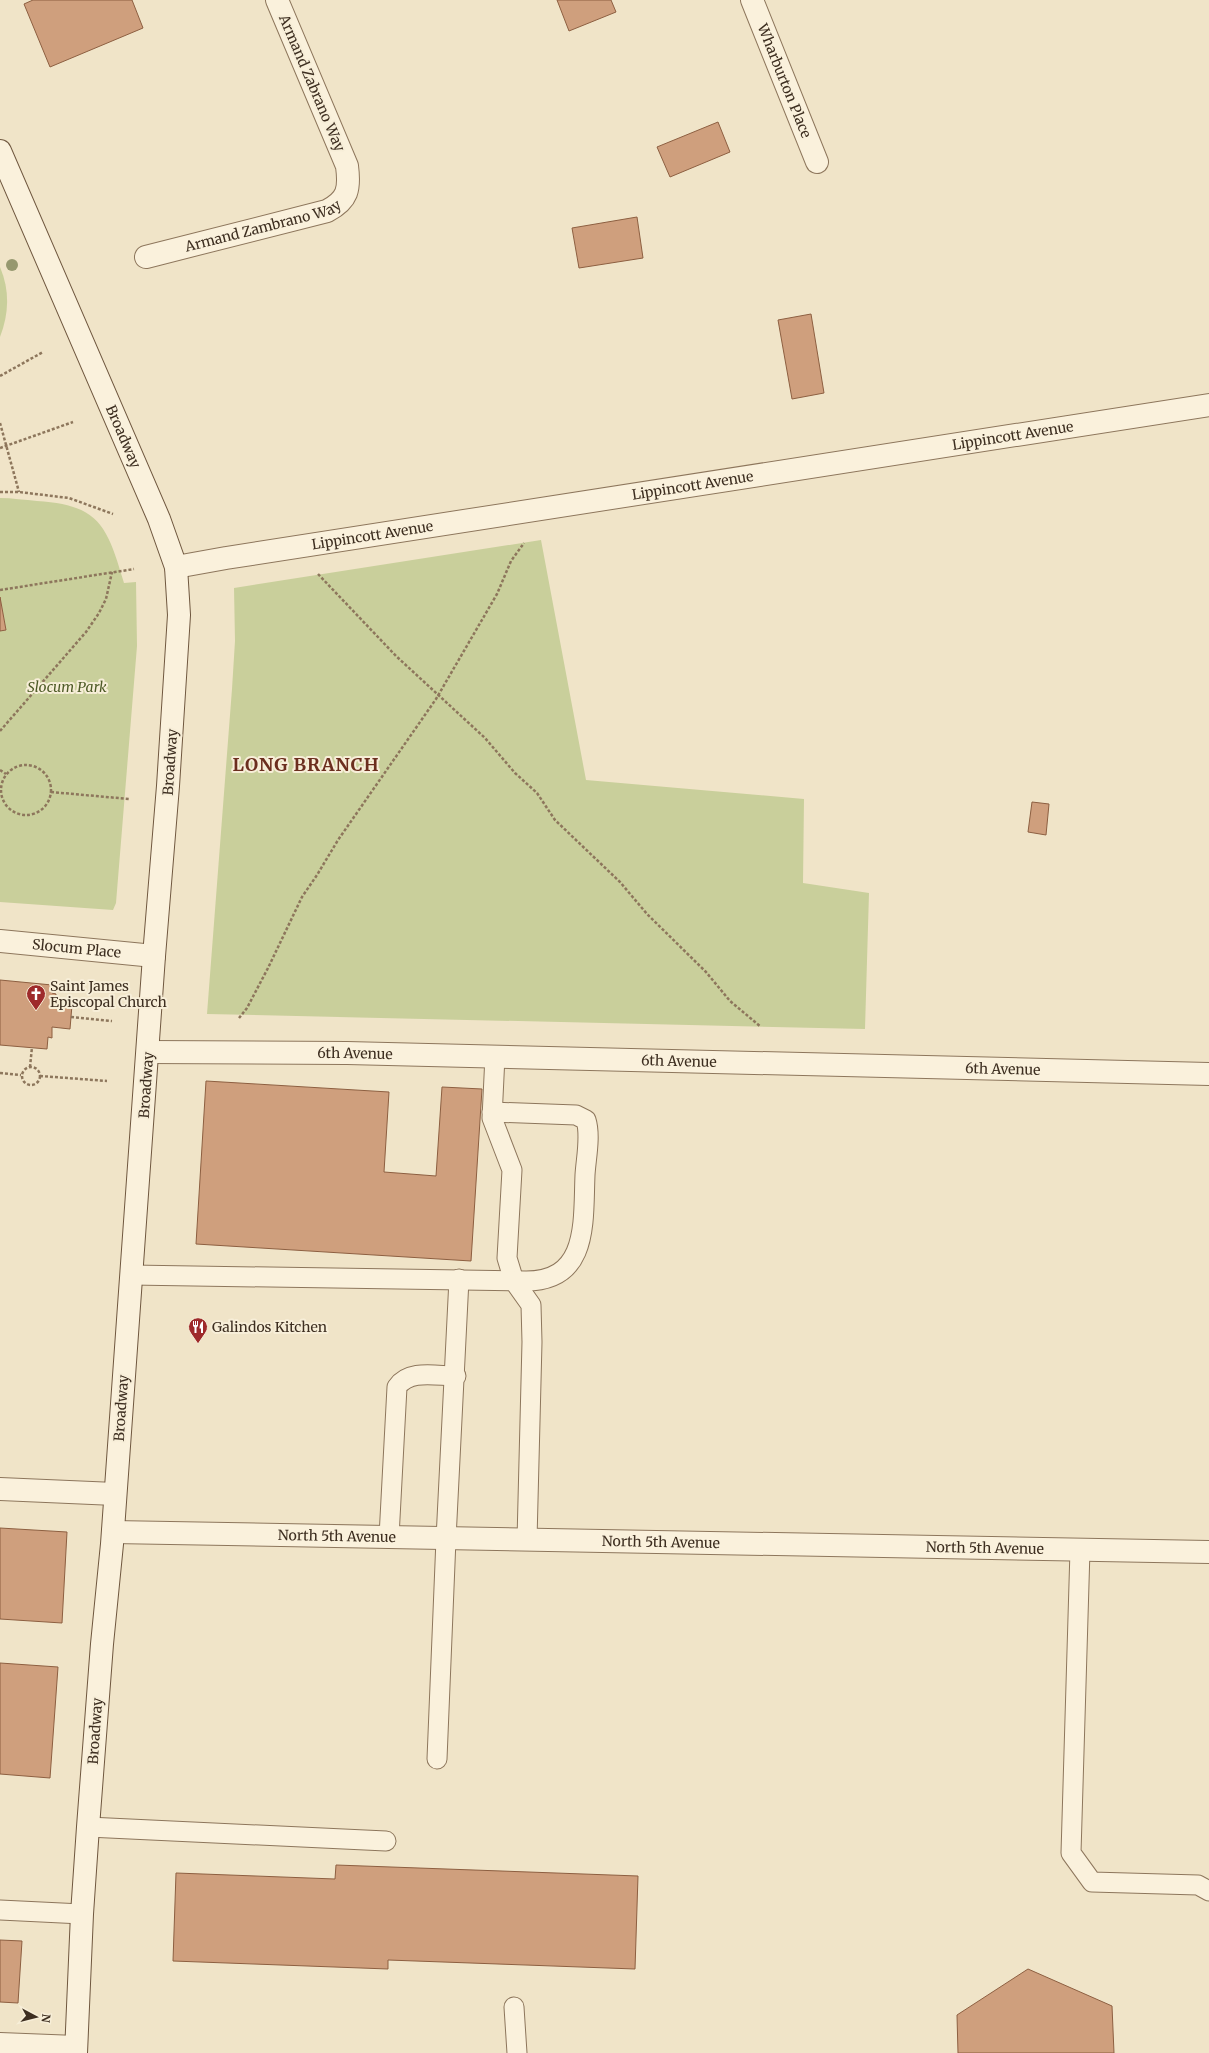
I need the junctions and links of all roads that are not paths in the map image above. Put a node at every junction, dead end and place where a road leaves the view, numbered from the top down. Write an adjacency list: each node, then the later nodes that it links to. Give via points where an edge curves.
1 (277, 0): 5 (street, Armand Zabrano Way)
2 (752, 0): 4 (street, Wharburton Place)
3 (0, 151): 8 (street, Broadway, via 159,519)
4 (817, 162)
5 (347, 166): 6 (street, Armand Zambrano Way, via 347,193 340,204 327,211)
6 (146, 257)
7 (1209, 405): 8 (street, Lippincott Avenue)
8 (176, 567): 10 (street, Broadway, via 179,615)
9 (0, 941): 10 (street, Slocum Place)
10 (154, 956): 11 (street, Broadway)
11 (148, 1052): 12 (street, 6th Avenue); 15 (street, Broadway)
12 (495, 1056): 13 (street, 6th Avenue); 14 (lane)
13 (1209, 1074)
14 (492, 1112): 17 (lane, via 494,1128 512,1170 507,1251 508,1265); 17 (lane, via 576,1115 586,1120 588,1127 582,1232 573,1260 564,1270 552,1277 539,1281)
15 (131, 1275): 16 (lane); 20 (street, Broadway)
16 (460, 1280): 17 (lane); 18 (lane)
17 (514, 1281): 24 (lane, via 529,1301 532,1310)
18 (456, 1376): 22 (lane, via 410,1375 397,1387); 23 (lane)
19 (0, 1489): 20 (street)
20 (115, 1494): 21 (street, Broadway)
21 (113, 1532): 22 (street, North 5th Avenue); 28 (street, Broadway)
22 (389, 1537): 23 (street, North 5th Avenue)
23 (446, 1538): 24 (street, North 5th Avenue); 27 (lane)
24 (527, 1540): 25 (street, North 5th Avenue)
25 (1080, 1550): 26 (street, North 5th Avenue); 30 (lane, via 1071,1853 1092,1882 1198,1885)
26 (1209, 1552)
27 (437, 1759)
28 (88, 1827): 29 (lane); 32 (street, Broadway)
29 (386, 1841)
30 (1209, 1891)
31 (0, 1910): 32 (lane)
32 (82, 1914): 35 (street, Broadway)
33 (514, 2007): 36 (lane)
34 (0, 2044): 35 (street)
35 (76, 2050)
36 (516, 2053)

